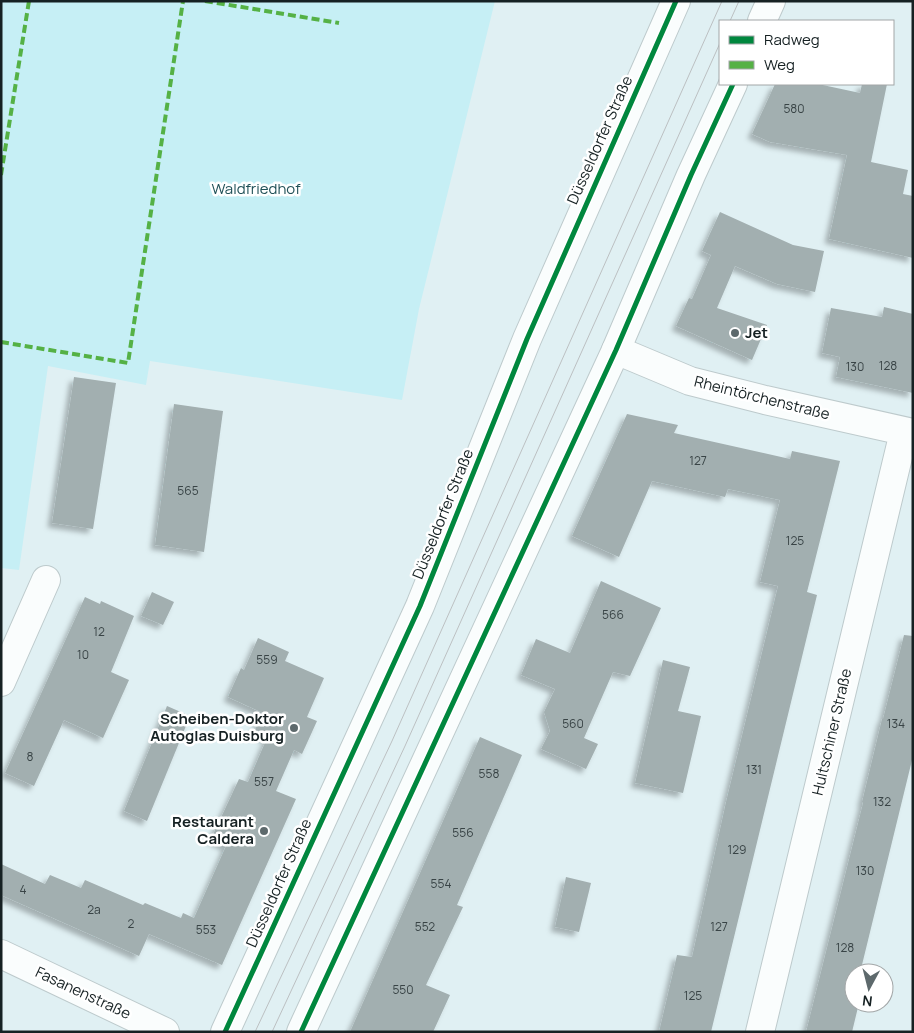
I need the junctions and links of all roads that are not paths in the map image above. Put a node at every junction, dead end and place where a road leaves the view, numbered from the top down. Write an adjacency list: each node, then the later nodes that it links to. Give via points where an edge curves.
1 (676, 1): 11 (main road, Düsseldorfer Straße, via 530,331 420,606)
2 (771, 1): 3 (main road)
3 (762, 20)
4 (733, 85): 5 (main road)
5 (616, 350): 6 (main road, Rheintörchenstraße, via 690,381); 12 (main road)
6 (908, 433): 13 (main road, Hultschiner Straße)
7 (46, 580): 8 (main road)
8 (1, 682)
9 (1, 954): 10 (main road, Fasanenstraße)
10 (165, 1032)
11 (226, 1032)
12 (301, 1032)
13 (760, 1032)

